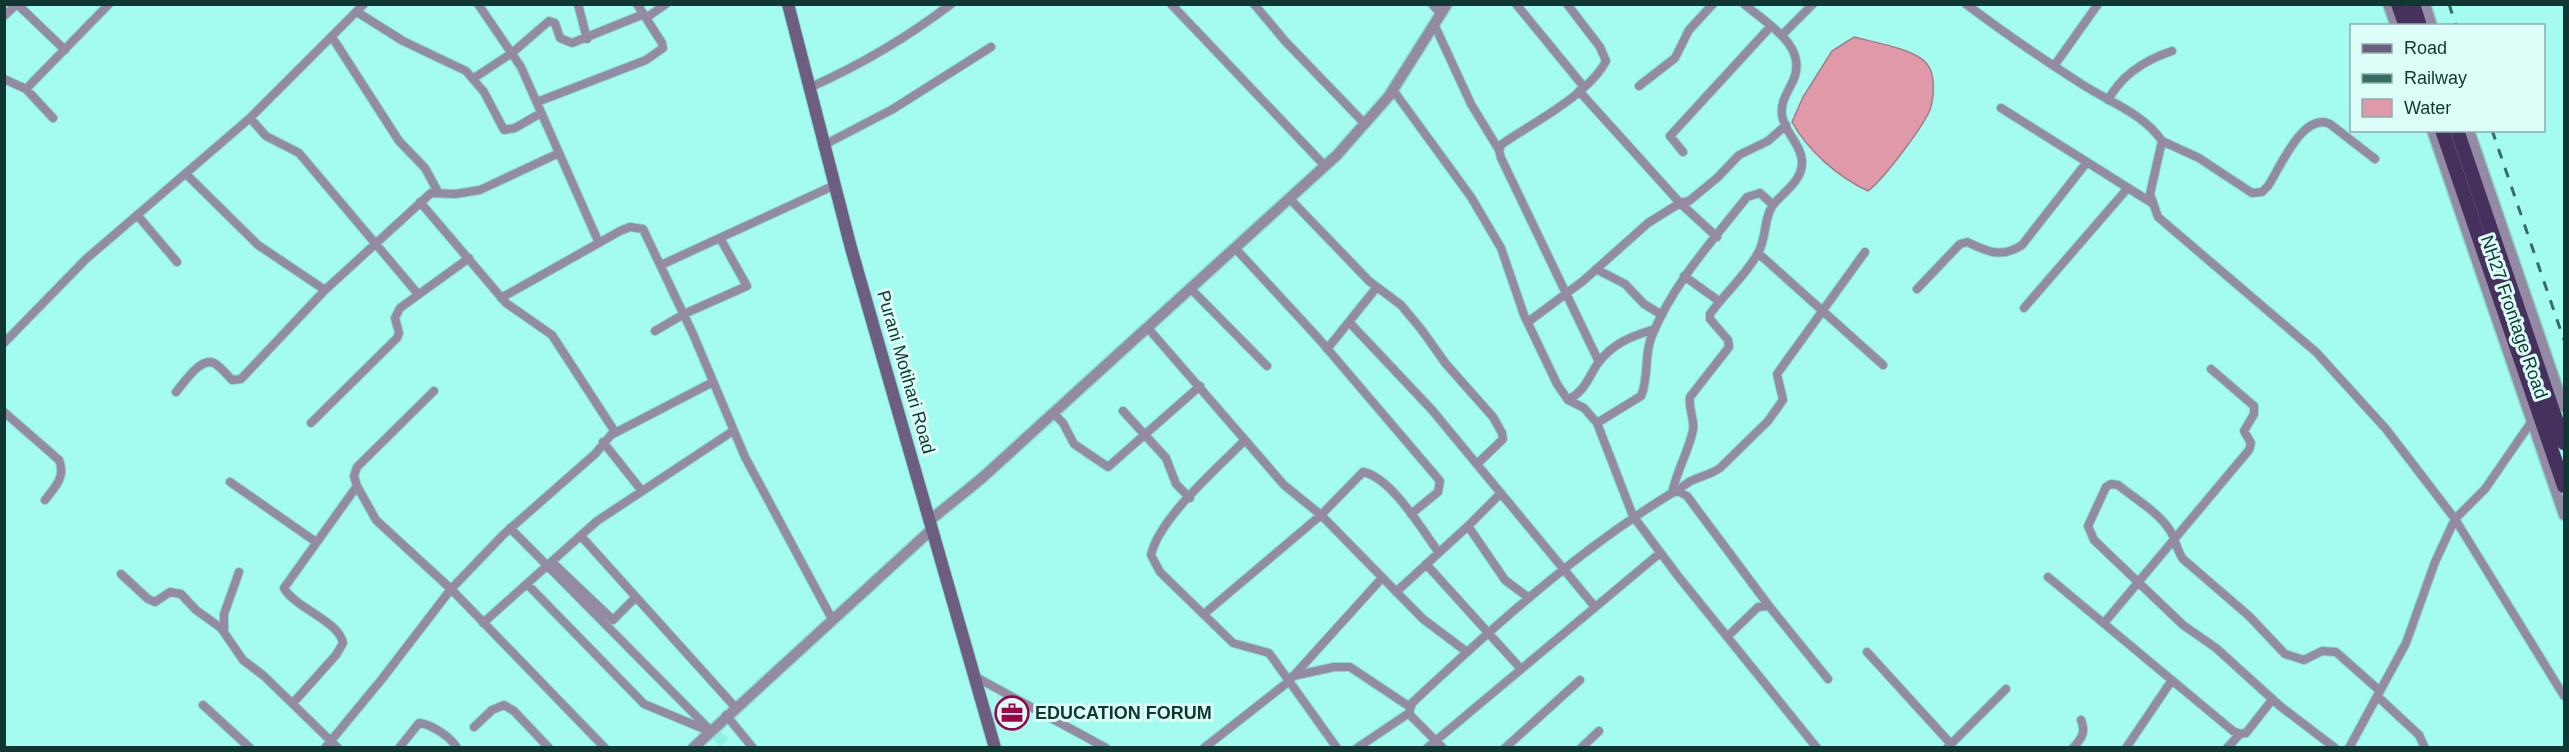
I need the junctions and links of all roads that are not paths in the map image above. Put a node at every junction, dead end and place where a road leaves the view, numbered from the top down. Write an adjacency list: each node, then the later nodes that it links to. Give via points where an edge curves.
1 (110, 4): 37 (street)
2 (364, 4): 24 (street)
3 (478, 4): 39 (street)
4 (578, 4): 35 (street)
5 (637, 4): 26 (street)
6 (666, 4): 26 (street)
7 (788, 4): 44 (main road, Purani Motihari Road)
8 (951, 4): 44 (street, via 849,69)
9 (1171, 4): 67 (street)
10 (1254, 4): 54 (street)
11 (1516, 4): 46 (street)
12 (1567, 4): 46 (street, via 1606,61)
13 (1713, 4): 43 (street, via 1689,30 1675,58)
14 (1744, 4): 32 (street)
15 (1813, 4): 33 (street)
16 (1966, 4): 40 (street)
17 (2098, 4): 40 (street)
18 (2388, 4): 28 (street)
19 (2398, 4): 29 (highway)
20 (2413, 4): 30 (highway)
21 (2425, 4): 31 (street)
22 (17, 5): 25 (street); 37 (street)
23 (1440, 7): 27 (street)
24 (357, 12): 34 (street); 41 (street)
25 (4, 16)
26 (645, 16): 35 (street); 49 (street, via 662,43 663,48 655,56)
27 (1434, 24): 47 (street); 62 (street, via 1471,104)
28 (2395, 24)
29 (2405, 24)
30 (2419, 24)
31 (2431, 24)
32 (1771, 26): 33 (street); 63 (street, via 1670,136)
33 (1783, 34): 55 (street, via 1798,66 1782,107)
34 (332, 37): 53 (street); 71 (street)
35 (587, 39): 39 (street, via 565,42 555,23 549,21)
36 (991, 48): 61 (street, via 900,105)
37 (65, 50): 45 (street)
38 (2172, 51): 48 (street, via 2150,59 2126,75)
39 (512, 52): 41 (street); 49 (street)
40 (2054, 66): 48 (street)
41 (474, 78): 51 (street, via 504,130)
42 (4, 80): 45 (street)
43 (1639, 86)
44 (811, 87): 61 (main road, Purani Motihari Road)
45 (26, 89): 52 (street)
46 (1581, 89): 62 (street, via 1502,144); 74 (street)
47 (1393, 90): 54 (street); 103 (street, via 1471,197 1501,248)
48 (2108, 100): 60 (street, via 2139,118)
49 (537, 102): 51 (street)
50 (2001, 108): 66 (street)
51 (541, 113): 64 (street)
52 (53, 118)
53 (250, 118): 68 (street); 80 (street, via 266,136 299,153)
54 (1365, 124): 67 (street)
55 (1786, 125): 74 (street, via 1768,141 1739,155 1704,190); 76 (street, via 1800,151 1802,168)
56 (2433, 132): 120 (street, NH27 Frontage Road)
57 (2443, 132): 120 (highway)
58 (2458, 132): 114 (highway)
59 (2470, 132): 114 (street, NH27 Frontage Road)
60 (2162, 141): 65 (street, via 2199,158 2252,193 2262,192 2268,186 2302,133 2315,122 2330,124); 75 (street, via 2152,183)
61 (824, 145): 69 (main road, Purani Motihari Road)
62 (1499, 150): 95 (street)
63 (1683, 152)
64 (559, 153): 71 (street, via 480,190); 81 (street)
65 (2375, 159)
66 (2087, 162): 70 (street); 92 (street, via 2017,249 1990,253 1966,242 1960,244)
67 (1325, 166): 72 (street)
68 (187, 175): 77 (street); 93 (street, via 258,245)
69 (835, 185): 79 (street); 147 (main road, Purani Motihari Road)
70 (2127, 189): 75 (street); 98 (street)
71 (438, 192): 73 (street)
72 (1290, 199): 82 (street); 90 (street)
73 (420, 202): 80 (street); 85 (street)
74 (1680, 203): 78 (street); 88 (street, via 1648,223)
75 (2152, 203): 146 (street, via 2167,226 2328,364)
76 (1773, 205): 78 (street, via 1766,196 1753,193); 84 (street)
77 (138, 216): 86 (street); 107 (street, via 86,259)
78 (1717, 237): 89 (street)
79 (720, 238): 87 (street); 100 (street, via 747,286)
80 (375, 243): 93 (street); 94 (street)
81 (598, 243): 87 (street, via 620,231 639,227 647,234); 96 (street)
82 (1235, 248): 91 (street); 108 (street)
83 (1864, 252): 99 (street)
84 (1758, 253): 97 (street); 99 (street)
85 (469, 258): 94 (street); 96 (street)
86 (177, 262)
87 (662, 265): 100 (street)
88 (1596, 269): 95 (street); 101 (street, via 1625,284 1644,304)
89 (1684, 276): 97 (street); 101 (street)
90 (1377, 287): 102 (street); 133 (street, via 1401,305 1499,426 1500,444)
91 (1190, 288): 104 (street); 111 (street)
92 (1917, 289)
93 (325, 290): 118 (street, via 241,379 232,380 207,362)
94 (418, 294): 125 (street, via 396,312 397,338)
95 (1565, 295): 103 (street); 109 (street)
96 (501, 298): 128 (street, via 552,334)
97 (1719, 301): 138 (street, via 1710,319 1728,340 1729,347 1690,398 1688,406 1694,425 1678,469)
98 (2024, 308)
99 (1823, 310): 110 (street); 138 (street, via 1777,374 1783,400 1776,412 1720,468 1695,477)
100 (684, 314): 106 (street); 115 (street)
101 (1662, 315): 105 (street)
102 (1349, 322): 108 (street); 133 (street)
103 (1528, 322): 119 (street, via 1557,384)
104 (1147, 327): 116 (street); 124 (street)
105 (1655, 329): 109 (street, via 1617,344); 126 (street, via 1646,356 1645,389 1641,396)
106 (655, 332)
107 (4, 343)
108 (1327, 349): 142 (street, via 1440,481 1438,492)
109 (1599, 362): 119 (street, via 1582,391)
110 (1883, 365)
111 (1267, 366)
112 (2211, 369): 151 (street, via 2254,406 2244,431 2251,443 2239,466)
113 (2565, 371): 114 (street)
114 (2548, 377): 120 (highway); 121 (street, NH27 Frontage Road)
115 (712, 382): 127 (street); 128 (street)
116 (1200, 386): 129 (street); 130 (street)
117 (434, 391): 135 (street, via 363,459 354,476)
118 (176, 392)
119 (1569, 400): 126 (street, via 1584,408)
120 (2539, 406): 132 (highway); 136 (highway); 144 (street, NH27 Frontage Road); 146 (street, via 2485,489)
121 (2565, 407)
122 (1123, 411): 129 (street)
123 (4, 412): 141 (street, via 50,452 63,469)
124 (1053, 413): 129 (street, via 1074,444 1108,466); 147 (street)
125 (311, 423)
126 (1597, 423): 145 (street)
127 (733, 431): 137 (street); 171 (street)
128 (615, 432): 131 (street)
129 (1145, 435): 140 (street, via 1166,458 1176,483)
130 (1244, 441): 140 (street); 143 (street, via 1292,493)
131 (603, 442): 137 (street); 149 (street, via 595,454)
132 (2565, 443)
133 (1477, 464): 139 (street)
134 (230, 482): 152 (street)
135 (357, 486): 152 (street); 164 (street, via 376,520)
136 (2565, 486)
137 (642, 491): 150 (street)
138 (1675, 492): 145 (street); 168 (street, via 1688,496)
139 (1502, 493): 148 (street); 157 (street)
140 (1190, 498): 170 (street, via 1161,531 1151,555 1160,572)
141 (45, 500)
142 (1411, 514): 143 (street, via 1381,481 1363,472); 153 (street)
143 (1321, 515): 161 (street); 170 (street)
144 (2565, 515)
145 (1633, 516): 154 (street); 157 (street)
146 (2455, 519): 186 (street, via 2434,562 2406,643); 187 (street)
147 (930, 526): 171 (street); 180 (main road, Purani Motihari Road)
148 (1468, 526): 153 (street); 167 (street, via 1505,580)
149 (510, 528): 156 (street); 164 (street)
150 (581, 536): 156 (street); 166 (street)
151 (2173, 538): 162 (street); 162 (street, via 2168,526 2118,485 2106,487 2091,518 2089,533); 186 (street, via 2182,559 2249,616 2285,654 2304,660 2329,650)
152 (316, 542): 189 (street, via 284,588 337,631 343,643)
153 (1438, 553): 155 (street)
154 (1660, 553): 169 (street); 176 (street)
155 (1426, 564): 165 (street); 175 (street)
156 (549, 565): 163 (street); 166 (street, via 613,620); 195 (street)
157 (1564, 568): 167 (street); 169 (street)
158 (239, 572): 174 (street, via 224,614)
159 (121, 574): 174 (street, via 155,602 170,592 181,594)
160 (2048, 576): 173 (street)
161 (1382, 578): 165 (street); 181 (street)
162 (2139, 581): 173 (street); 188 (street, via 2183,625 2216,648)
163 (527, 584): 172 (street); 195 (street, via 644,704)
164 (451, 589): 172 (street); 199 (street)
165 (1396, 592): 177 (street, via 1423,619)
166 (635, 598): 192 (street)
167 (1529, 598): 175 (street)
168 (1769, 606): 176 (street, via 1758,607); 182 (street)
169 (1595, 607): 179 (street)
170 (1204, 614): 181 (street, via 1233,643 1269,653)
171 (831, 619): 192 (street)
172 (483, 623): 207 (street)
173 (2104, 623): 183 (street)
174 (224, 632): 189 (street, via 237,654)
175 (1489, 634): 177 (street); 179 (street)
176 (1727, 637): 218 (street)
177 (1467, 652): 191 (street)
178 (1868, 652): 201 (street)
179 (1521, 669): 198 (street)
180 (974, 675): 210 (main road, Purani Motihari Road); 211 (street)
181 (1290, 679): 191 (street, via 1334,667 1350,667); 212 (street); 213 (street)
182 (1828, 679)
183 (2172, 680): 197 (street); 220 (street)
184 (1580, 681): 216 (street)
185 (2006, 688): 201 (street)
186 (2379, 694): 223 (street); 224 (street, via 2419,735)
187 (2565, 696)
188 (2272, 700): 197 (street, via 2253,727); 222 (street)
189 (293, 703): 199 (street)
190 (203, 705): 202 (street)
191 (1409, 710): 198 (street); 200 (street)
192 (730, 711): 195 (street); 209 (street)
193 (2081, 720): 219 (street, via 2082,736)
194 (474, 727): 206 (street, via 492,710 504,705)
195 (710, 731): 208 (street)
196 (1599, 731): 217 (street)
197 (2240, 734): 221 (street)
198 (1436, 740): 214 (street); 215 (street)
199 (328, 744): 203 (street)
200 (1363, 746)
201 (1949, 746)
202 (250, 747)
203 (338, 747)
204 (399, 747): 205 (street, via 420,723 434,728)
205 (457, 747)
206 (549, 747)
207 (605, 747)
208 (693, 747)
209 (753, 747)
210 (995, 747)
211 (1106, 747)
212 (1204, 747)
213 (1336, 747)
214 (1427, 747)
215 (1443, 747)
216 (1505, 747)
217 (1581, 747)
218 (1817, 747)
219 (2073, 747)
220 (2126, 747)
221 (2228, 747)
222 (2335, 747)
223 (2349, 747)
224 (2425, 747)

